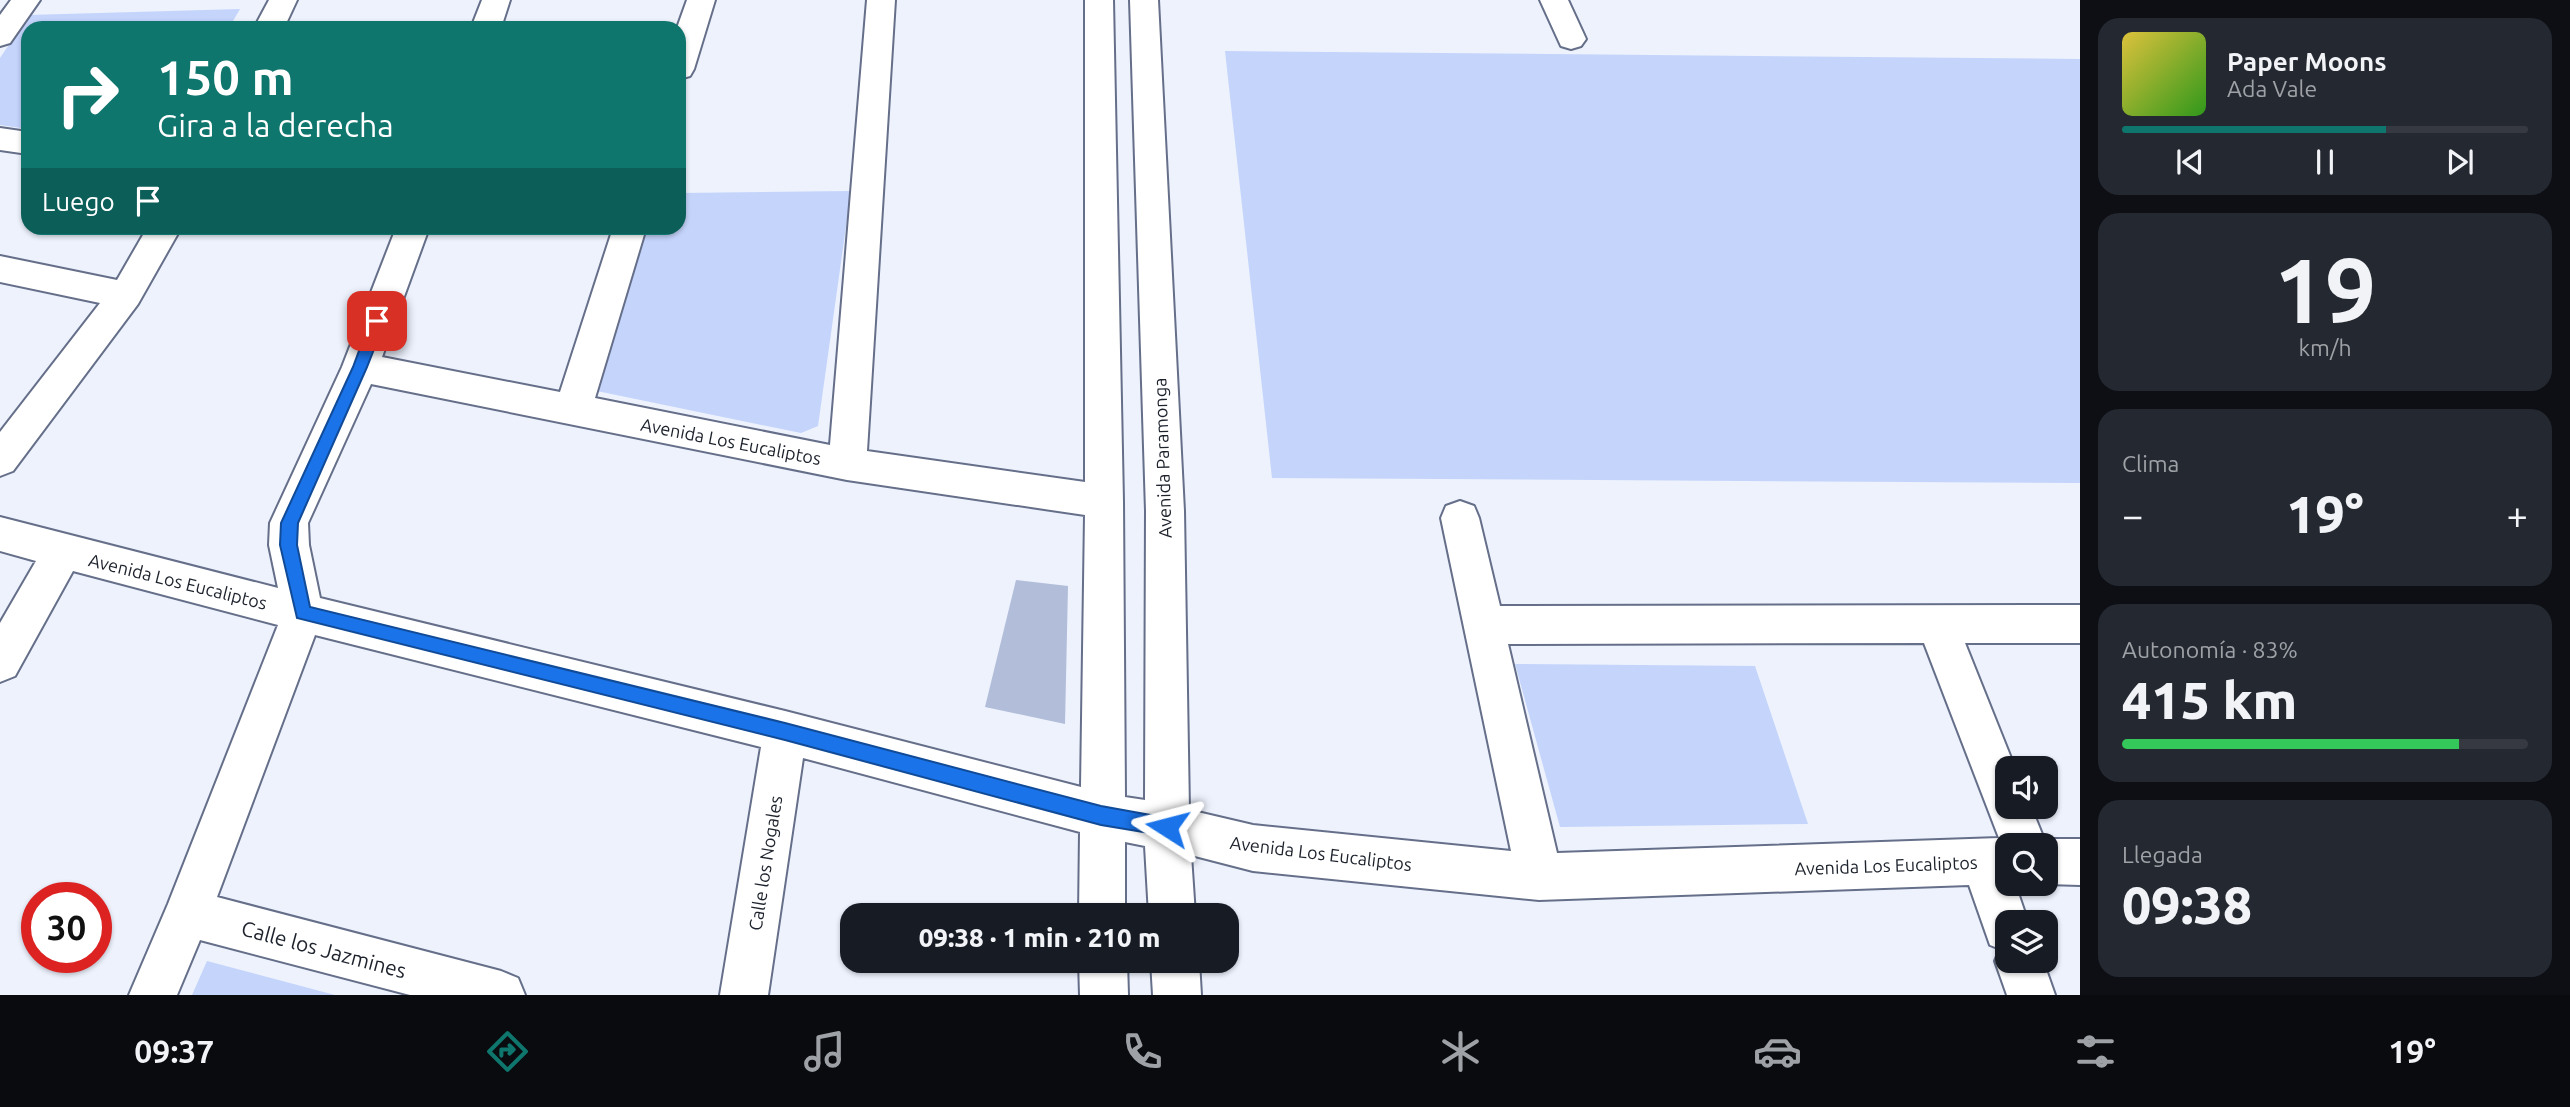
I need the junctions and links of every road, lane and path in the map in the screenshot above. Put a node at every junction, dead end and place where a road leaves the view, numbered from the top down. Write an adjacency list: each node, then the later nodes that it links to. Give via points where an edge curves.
1 (26, 0): 11 (street)
2 (283, 0): 9 (street)
3 (496, 0): 10 (street)
4 (701, 0): 13 (street)
5 (881, 0): 24 (street)
6 (1099, 0): 25 (street)
7 (1144, 0): 37 (street, Avenida Paramonga, via 1165,511)
8 (1554, 0): 12 (street)
9 (272, 21)
10 (488, 21)
11 (0, 36)
12 (1571, 39)
13 (686, 47)
14 (0, 139): 15 (street)
15 (21, 143)
16 (160, 235): 20 (street)
17 (409, 235): 21 (street)
18 (628, 235): 22 (street)
19 (0, 269): 20 (street)
20 (126, 295): 23 (street)
21 (360, 367): 22 (street, Avenida Los Eucaliptos); 29 (street, via 289,523)
22 (573, 410): 24 (street, Avenida Los Eucaliptos)
23 (0, 460)
24 (848, 464): 25 (street, Avenida Los Eucaliptos)
25 (1104, 501): 36 (street)
26 (1460, 518): 32 (street)
27 (0, 534): 28 (street, Avenida Los Eucaliptos)
28 (63, 551): 29 (street, Avenida Los Eucaliptos); 33 (street)
29 (303, 613): 34 (street, Avenida Los Eucaliptos); 44 (street)
30 (1937, 624): 31 (street); 32 (street); 35 (street)
31 (2080, 624)
32 (1482, 625): 41 (street)
33 (0, 662)
34 (785, 732): 36 (street, Avenida Los Eucaliptos); 51 (street, Calle los Nogales)
35 (1995, 772)
36 (1101, 815): 37 (street, Avenida Los Eucaliptos); 42 (street)
37 (1167, 827): 41 (street, Avenida Los Eucaliptos, via 1253,848); 43 (street, Avenida Paramonga)
38 (1995, 856): 41 (street, Avenida Los Eucaliptos)
39 (2058, 861): 40 (street)
40 (2080, 862)
41 (1539, 877)
42 (1102, 903)
43 (1171, 903)
44 (188, 913): 48 (street, Calle los Jazmines); 49 (street)
45 (1103, 973): 52 (street)
46 (1176, 973): 53 (street)
47 (2023, 973): 54 (street)
48 (452, 989): 50 (street, Calle los Jazmines)
49 (153, 995)
50 (501, 995)
51 (744, 995)
52 (1104, 995)
53 (1177, 995)
54 (2031, 995)

